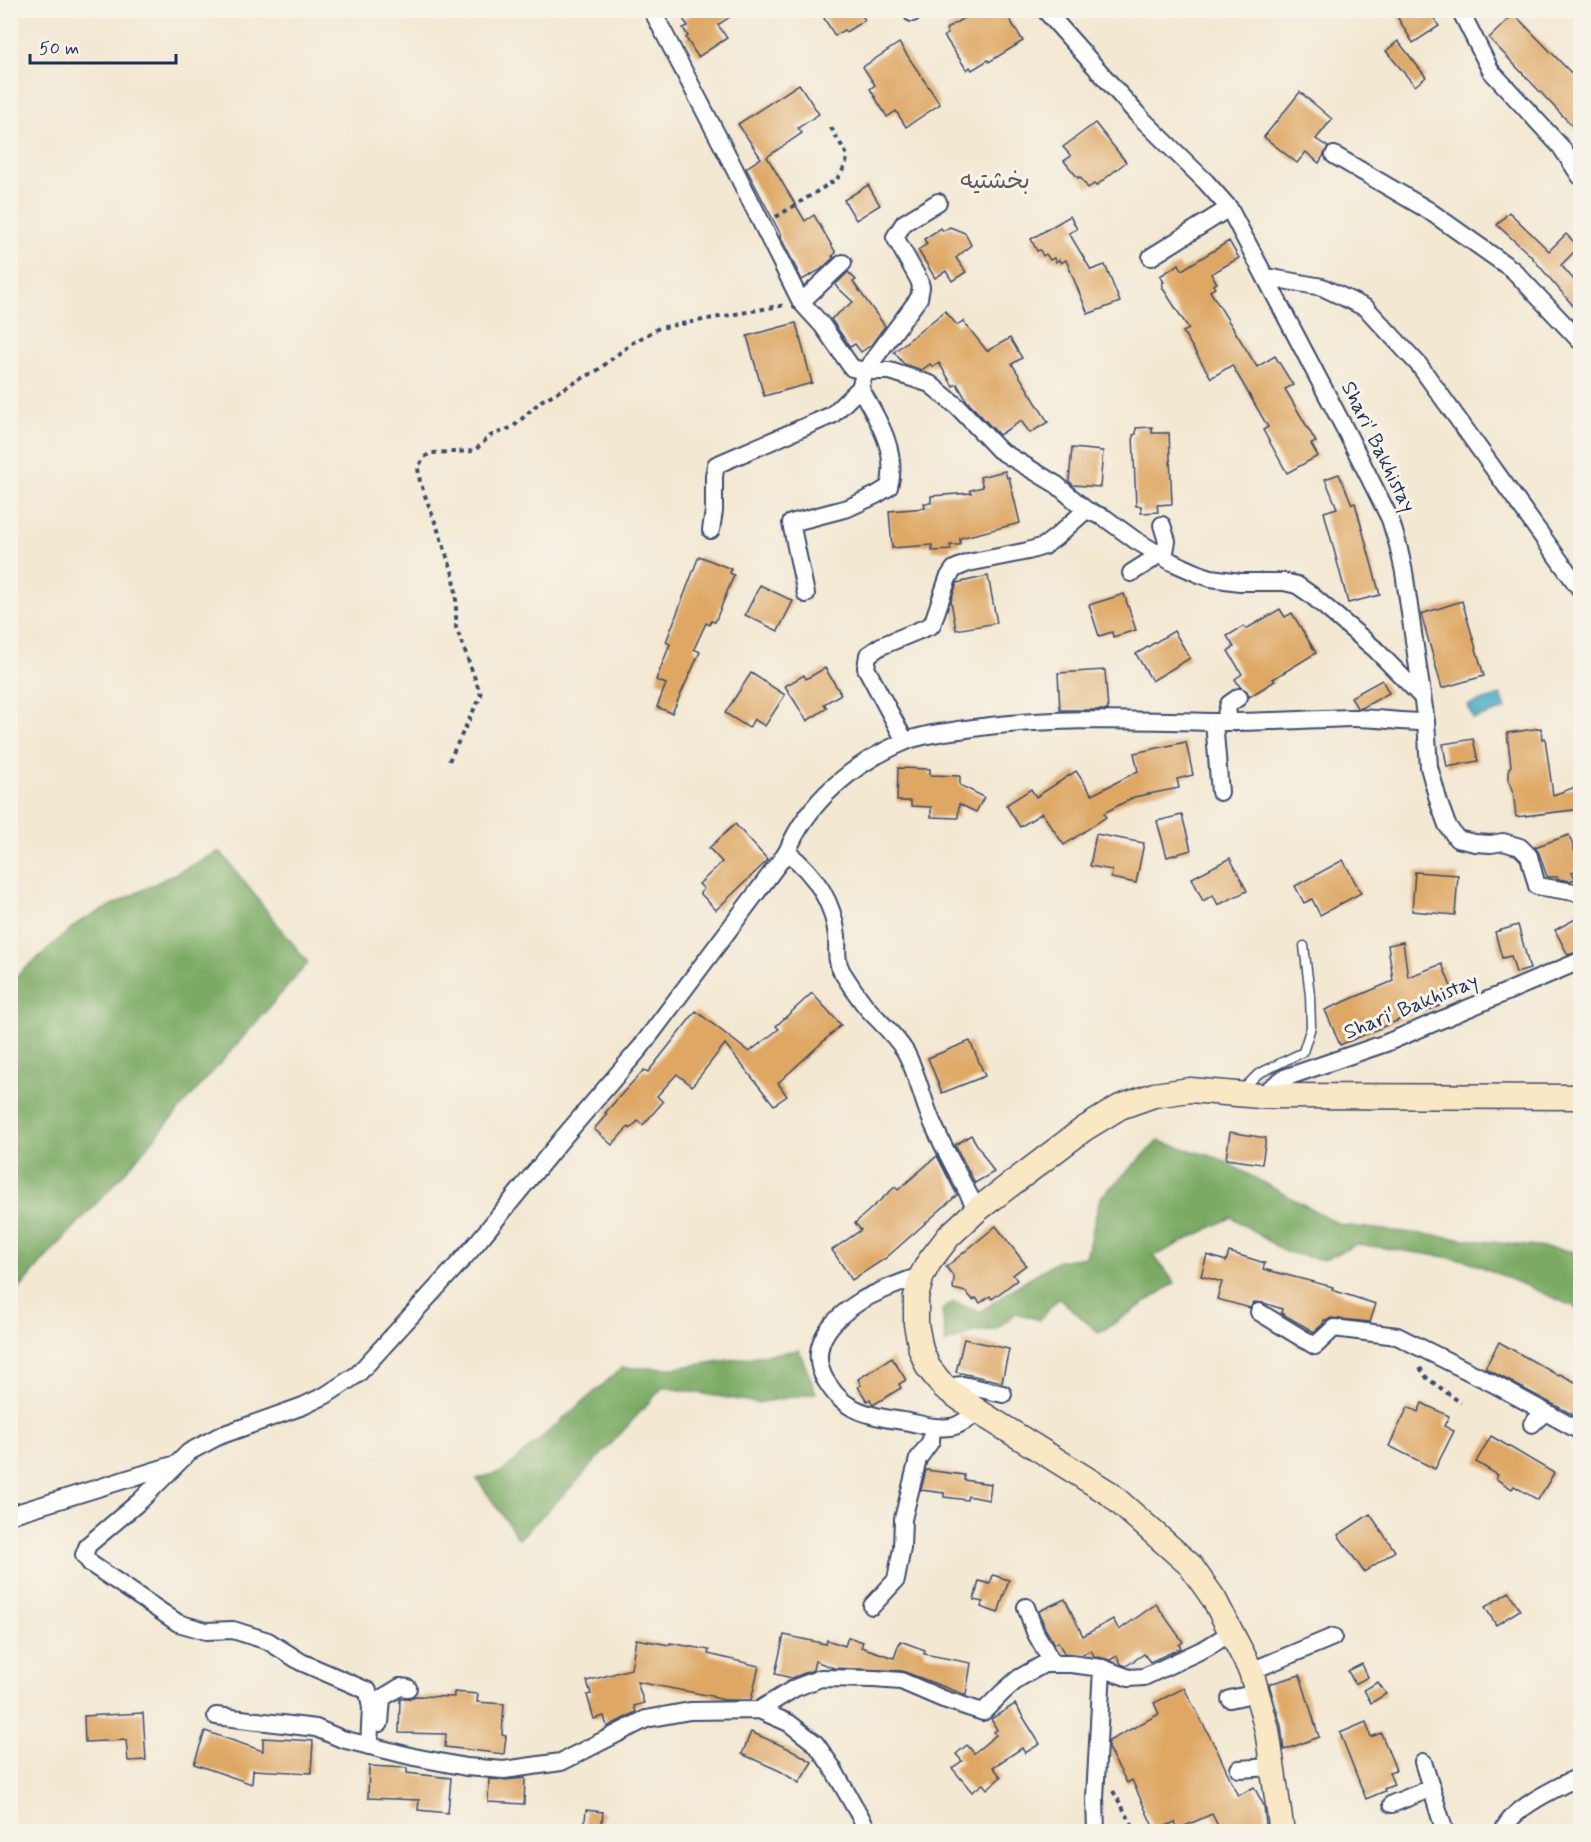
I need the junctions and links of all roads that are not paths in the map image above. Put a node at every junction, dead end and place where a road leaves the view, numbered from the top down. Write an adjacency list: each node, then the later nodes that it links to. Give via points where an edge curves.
1 (652, 10): 11 (street)
2 (1045, 10): 7 (street, Shari' Bakhistay, via 1137,114)
3 (1460, 10): 5 (street, via 1491,71 1562,147)
4 (1334, 155): 12 (street, via 1428,210 1513,270)
5 (1581, 176)
6 (938, 202): 13 (street, via 904,223 895,237 919,280 919,298)
7 (1229, 208): 8 (street); 10 (street, Shari' Bakhistay)
8 (1151, 257)
9 (843, 263): 11 (street)
10 (1266, 277): 20 (street, via 1322,287 1366,308 1419,366); 23 (street, Shari' Bakhistay, via 1390,519 1404,572)
11 (801, 302): 13 (street, via 852,368)
12 (1581, 341)
13 (865, 371): 14 (street); 15 (street, via 890,371 930,384 999,450 1057,484)
14 (860, 388): 17 (street, via 832,415 716,465); 21 (street, via 890,450 889,486 848,508 791,523)
15 (1086, 510): 18 (street); 26 (street, via 1044,546 954,569 932,625 868,655 866,668)
16 (1162, 525): 18 (street, via 1167,541)
17 (711, 530)
18 (1161, 555): 19 (street); 23 (street, via 1211,578 1297,585 1376,650)
19 (1131, 573)
20 (1581, 590)
21 (807, 594)
22 (1239, 697): 24 (street, via 1228,705)
23 (1422, 697): 25 (street, Shari' Bakhistay)
24 (1219, 722): 25 (street, via 1356,718); 26 (street, via 1006,723); 27 (street)
25 (1426, 722): 29 (street, Shari' Bakhistay, via 1438,803 1457,839 1503,842 1520,848 1529,856 1537,886)
26 (905, 741): 28 (street, via 860,766 831,788 804,820)
27 (1220, 792)
28 (787, 852): 34 (street, via 801,863 826,897 833,914 837,960 842,971 905,1052 933,1123); 44 (street, via 641,1047 471,1250 358,1374 303,1406 219,1436 189,1452)
29 (1581, 893)
30 (1304, 946): 32 (lane, via 1311,1027 1303,1052 1258,1074)
31 (1581, 961): 32 (street, Shari' Bakhistay)
32 (1250, 1095): 33 (main road); 34 (main road, via 1190,1090 1154,1095 1120,1107 1084,1129)
33 (1581, 1097)
34 (977, 1210): 35 (main road, via 949,1236)
35 (922, 1275): 37 (main road, via 916,1298 921,1350 928,1367); 42 (street, via 860,1301 828,1329 817,1361 828,1384 848,1405)
36 (1259, 1312): 40 (street, via 1315,1346 1334,1328 1397,1336)
37 (944, 1386): 38 (street, via 963,1385); 39 (main road)
38 (1003, 1394)
39 (979, 1412): 42 (street, via 955,1426); 48 (main road, via 1109,1493 1190,1565 1215,1599)
40 (1545, 1412): 41 (street); 43 (street)
41 (1532, 1424)
42 (932, 1427): 46 (street, via 931,1441 918,1459 903,1519 896,1580)
43 (1581, 1431)
44 (177, 1464): 45 (street); 57 (street, via 88,1545 84,1555 90,1564 178,1623 206,1631 233,1630 268,1641 301,1662 368,1691)
45 (10, 1515)
46 (872, 1606)
47 (1026, 1607): 50 (street)
48 (1232, 1632): 51 (street, via 1144,1677 1129,1678); 52 (main road)
49 (1332, 1637): 52 (street)
50 (1053, 1664): 51 (street); 55 (street, via 1044,1664 1019,1678 983,1712 902,1682 821,1678 795,1688)
51 (1102, 1668): 65 (street)
52 (1254, 1682): 54 (street); 59 (main road)
53 (408, 1689): 57 (street, via 400,1687 382,1698)
54 (1230, 1699)
55 (759, 1710): 57 (street, via 690,1711 646,1719 561,1762 504,1770 446,1763); 64 (street, via 789,1723 816,1744)
56 (216, 1716): 57 (street, via 316,1728 342,1740)
57 (374, 1747)
58 (1423, 1762): 62 (street)
59 (1272, 1767): 60 (street); 66 (main road)
60 (1239, 1769)
61 (1581, 1776): 68 (street, via 1518,1813)
62 (1431, 1788): 63 (street); 67 (street)
63 (1392, 1804)
64 (869, 1832)
65 (1096, 1832)
66 (1282, 1832)
67 (1445, 1832)
68 (1503, 1832)

